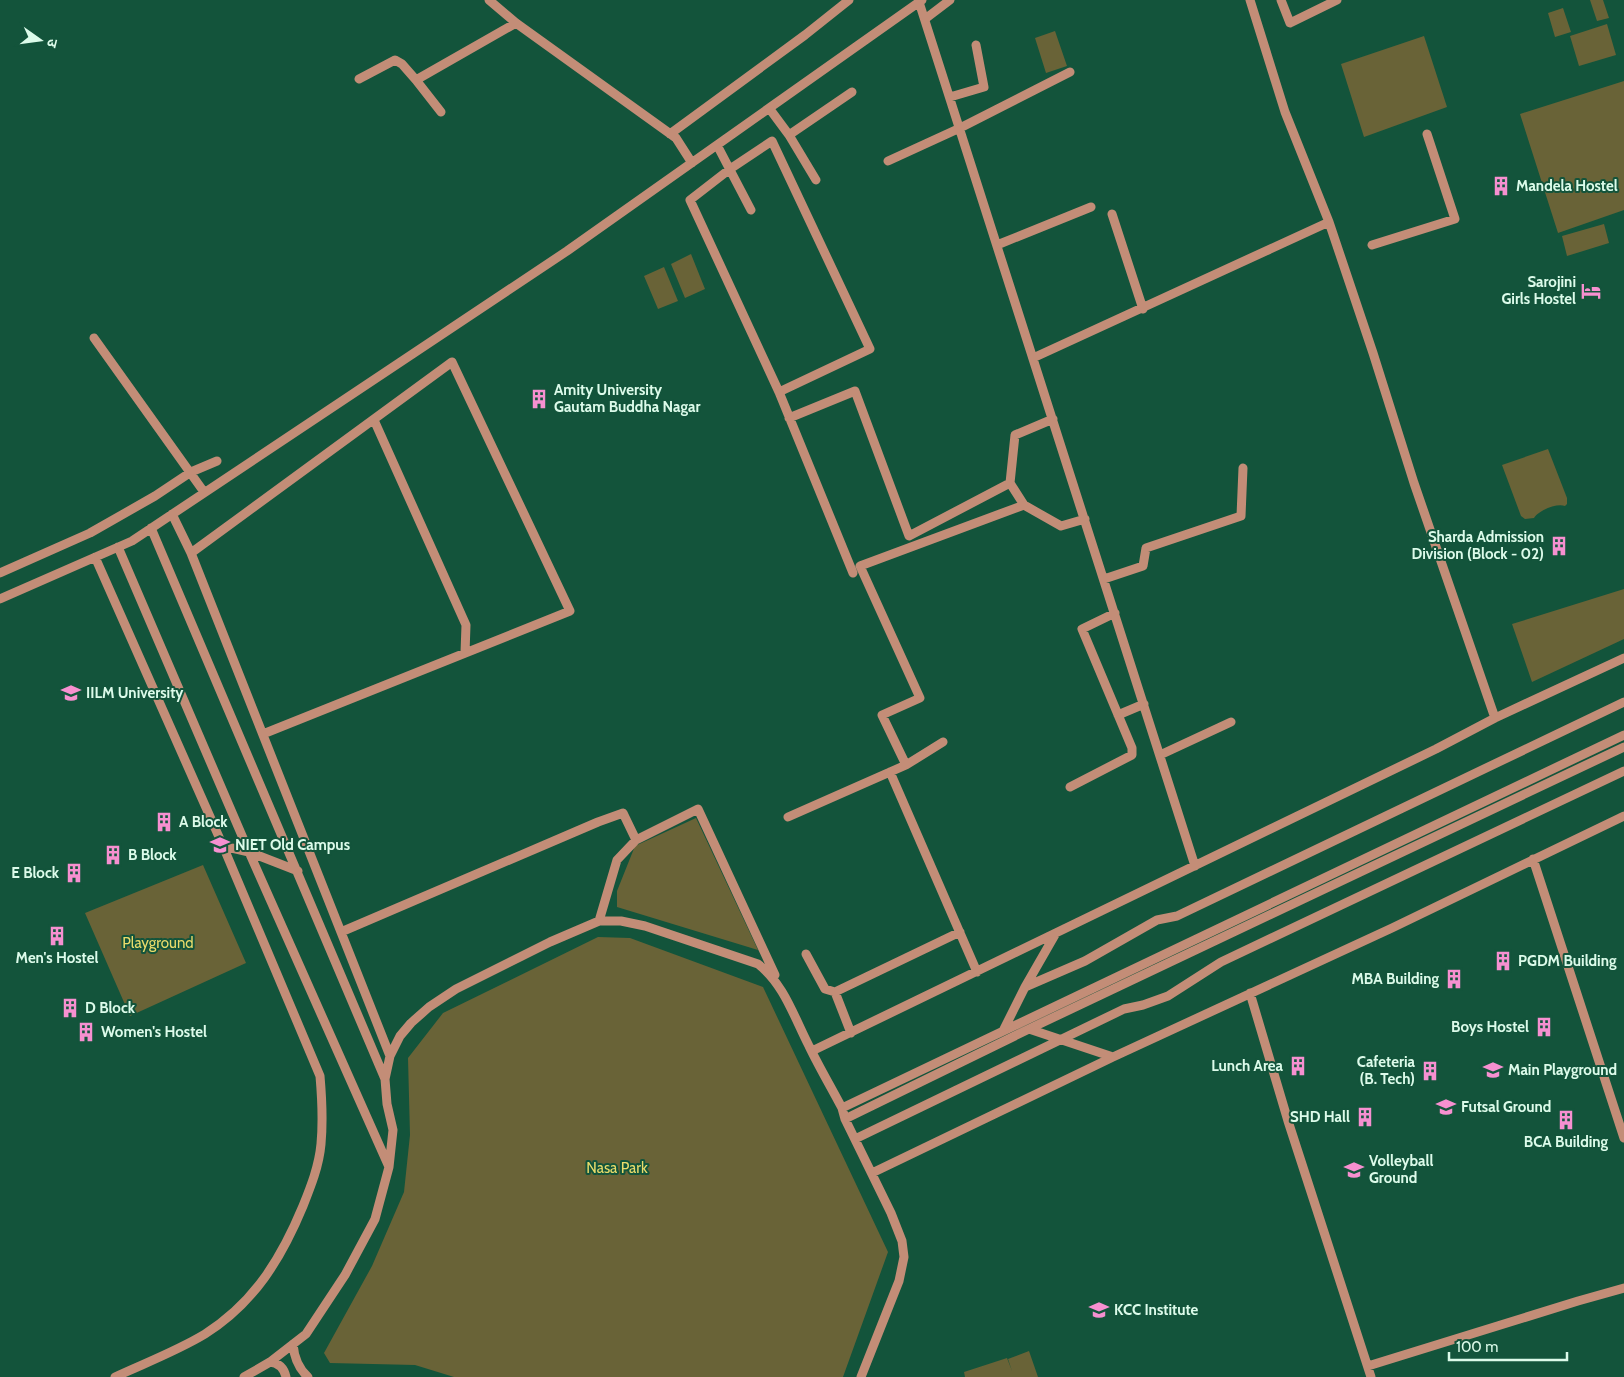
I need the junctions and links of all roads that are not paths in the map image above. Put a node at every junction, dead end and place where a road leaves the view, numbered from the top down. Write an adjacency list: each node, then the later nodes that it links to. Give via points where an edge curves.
1 (489, 0): 9 (street)
2 (849, 0): 19 (street)
3 (950, 0): 8 (street)
4 (1250, 0): 30 (street, via 1285,112)
5 (1281, 0): 6 (street, via 1290,24)
6 (1336, 0)
7 (921, 1): 8 (street); 16 (street)
8 (925, 19): 15 (street)
9 (516, 23): 13 (street); 19 (street)
10 (976, 45): 15 (street, via 984,87)
11 (1070, 72): 18 (street)
12 (359, 79): 13 (street, via 395,60)
13 (416, 80): 17 (street)
14 (852, 92): 21 (street)
15 (950, 97): 18 (street)
16 (769, 108): 21 (street); 22 (street)
17 (441, 112)
18 (960, 128): 23 (street); 31 (street)
19 (670, 134): 24 (street)
20 (1427, 134): 32 (street, via 1455,219)
21 (789, 135): 26 (street)
22 (717, 145): 24 (street); 25 (street)
23 (888, 161)
24 (692, 163): 44 (street, via 568,251)
25 (730, 169): 28 (street); 36 (street, via 690,200); 36 (street, via 772,141 870,349)
26 (816, 180)
27 (1091, 207): 31 (street)
28 (751, 210)
29 (1112, 214): 33 (street)
30 (1329, 222): 33 (street); 62 (street)
31 (997, 244): 35 (street)
32 (1372, 245)
33 (1143, 309): 35 (street)
34 (94, 338): 42 (street)
35 (1034, 358): 39 (street)
36 (779, 392): 37 (street)
37 (789, 418): 43 (street, via 855,392 909,536); 53 (street)
38 (374, 420): 50 (street); 57 (street, via 466,625); 57 (street, via 452,362 570,611)
39 (1053, 420): 43 (street, via 1015,435); 47 (street)
40 (217, 461): 42 (street)
41 (1244, 468): 54 (street, via 1241,516 1146,548 1143,566)
42 (191, 472): 44 (street); 52 (street, via 90,533)
43 (1010, 483): 45 (street)
44 (204, 492): 46 (street)
45 (1024, 505): 47 (street, via 1061,526); 69 (street, via 860,566 920,698 882,715)
46 (172, 514): 48 (street); 50 (street)
47 (1085, 519): 54 (street)
48 (151, 528): 49 (street); 80 (street)
49 (118, 547): 51 (street); 77 (street)
50 (191, 553): 64 (street)
51 (95, 557): 55 (street); 76 (street)
52 (0, 573)
53 (853, 573)
54 (1104, 579): 56 (street)
55 (0, 599)
56 (1115, 613): 60 (street); 61 (street, via 1082,630)
57 (465, 653): 64 (street)
58 (1624, 658): 62 (street)
59 (1624, 702): 87 (street, via 1177,916 1157,920 1084,961)
60 (1144, 704): 61 (street); 68 (street)
61 (1118, 715): 72 (street, via 1132,755)
62 (1495, 718): 79 (street)
63 (1231, 722): 68 (street)
64 (263, 734): 82 (street)
65 (1624, 735): 92 (street)
66 (943, 742): 69 (street)
67 (1624, 747): 91 (street)
68 (1160, 754): 79 (street)
69 (906, 765): 71 (street)
70 (1624, 770): 94 (street, via 1222,962 1168,996 1124,1010)
71 (890, 772): 74 (street); 83 (street)
72 (1070, 787)
73 (1624, 816): 78 (street)
74 (788, 817)
75 (636, 840): 81 (street, via 617,860); 82 (street, via 623,813); 88 (street, via 698,809)
76 (223, 846): 77 (street); 109 (street, via 320,1076 321,1146 316,1171 292,1233 273,1268 235,1311 205,1333)
77 (250, 852): 80 (street); 103 (street)
78 (1533, 859): 90 (street); 101 (street)
79 (1195, 866): 84 (street)
80 (298, 872): 98 (street)
81 (599, 921): 88 (street, via 645,926 748,960 770,973); 96 (street, via 456,989 411,1023)
82 (341, 932): 96 (street)
83 (960, 932): 86 (street); 89 (street)
84 (1056, 933): 86 (street); 87 (street)
85 (806, 954): 89 (street, via 825,989)
86 (977, 972): 93 (street)
87 (1025, 987): 92 (street)
88 (781, 989): 95 (street)
89 (835, 992): 93 (street)
90 (1250, 993): 97 (street); 108 (street, via 1291,1131)
91 (1029, 1029): 94 (street); 100 (street)
92 (1003, 1031): 99 (street)
93 (851, 1033): 95 (street)
94 (1061, 1040): 97 (street); 102 (street)
95 (812, 1051): 99 (street)
96 (390, 1056): 98 (street)
97 (1113, 1057): 104 (street)
98 (385, 1079): 103 (street, via 393,1130)
99 (842, 1108): 100 (street)
100 (845, 1119): 102 (street)
101 (1624, 1138)
102 (855, 1139): 104 (street)
103 (389, 1167): 106 (street, via 375,1219 345,1275 306,1334)
104 (872, 1174): 113 (street, via 902,1240 904,1257 899,1281)
105 (1624, 1288): 108 (street)
106 (293, 1344): 107 (street); 112 (street, via 293,1354)
107 (270, 1362): 110 (street); 111 (street, via 279,1365)
108 (1368, 1366): 114 (street)
109 (116, 1377)
110 (244, 1377)
111 (286, 1377)
112 (308, 1377)
113 (861, 1377)
114 (1371, 1377)

